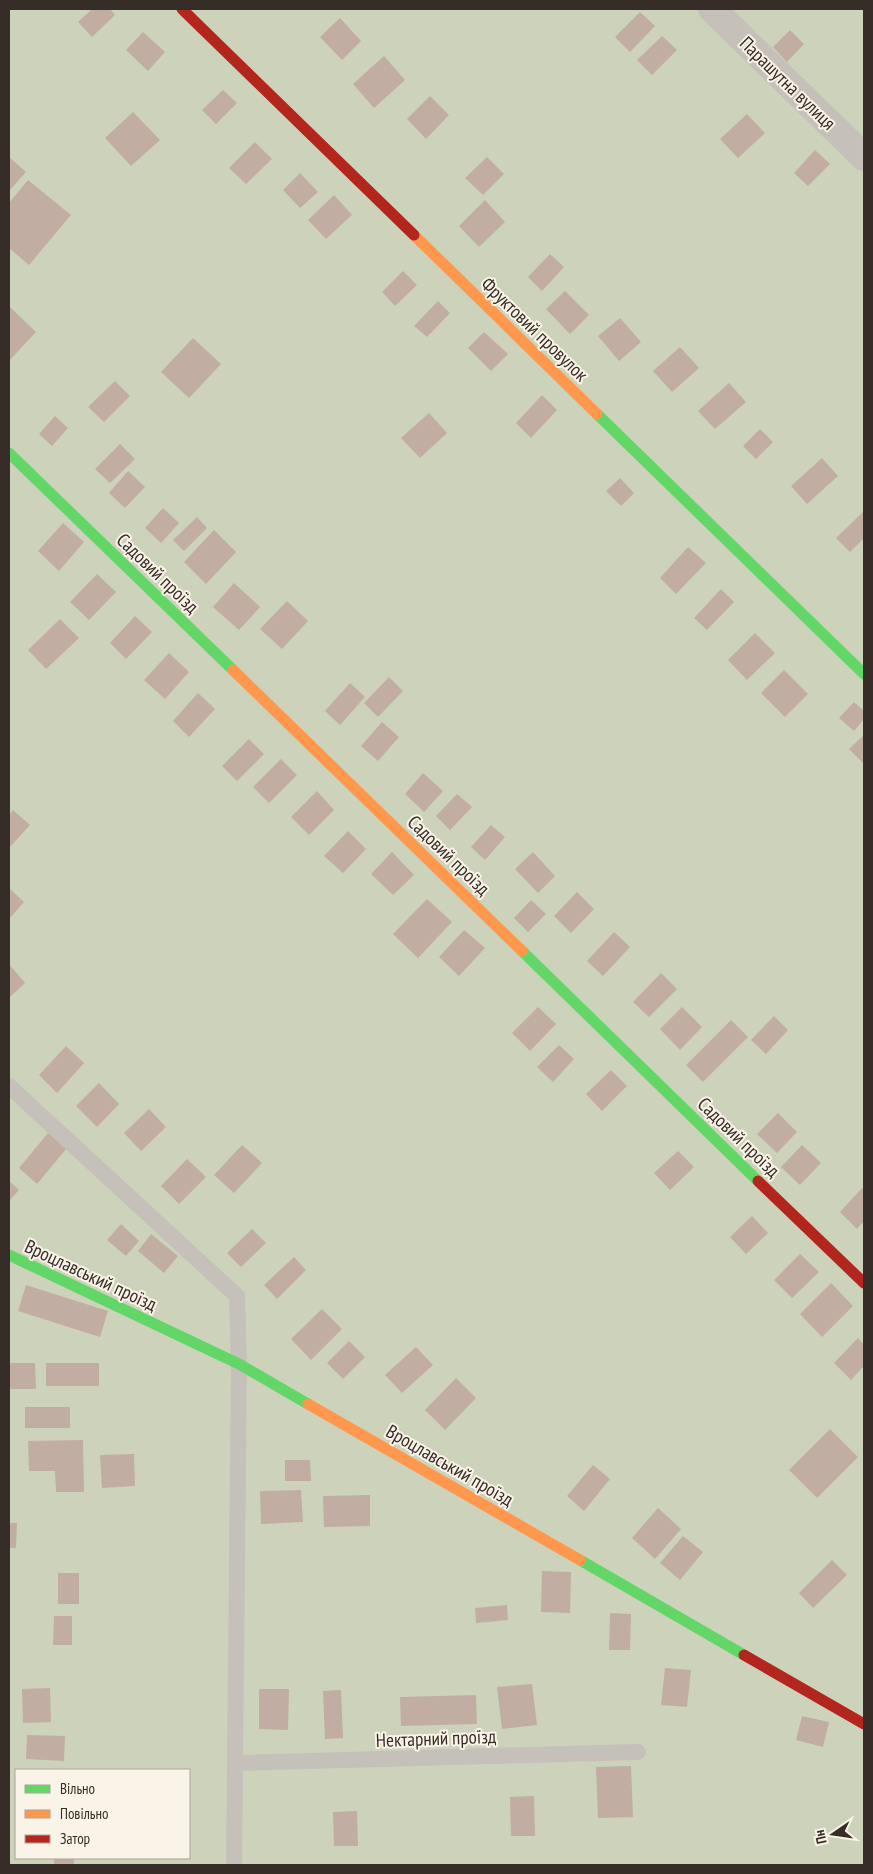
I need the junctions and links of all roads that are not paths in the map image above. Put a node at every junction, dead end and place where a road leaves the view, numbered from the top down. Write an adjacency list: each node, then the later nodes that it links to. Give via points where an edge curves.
1 (182, 9): 5 (street, Фруктовий провулок)
2 (712, 9): 3 (street, Парашутна вулиця)
3 (864, 157)
4 (9, 453): 8 (street, Садовий проїзд)
5 (864, 674)
6 (9, 1086): 9 (lane, via 238,1296)
7 (9, 1256): 9 (street, Вроцлавський проїзд)
8 (864, 1283)
9 (239, 1364): 10 (street, Вроцлавський проїзд); 12 (lane)
10 (864, 1724)
11 (638, 1752): 12 (lane, Нектарний проїзд)
12 (235, 1763): 13 (lane)
13 (234, 1865)

